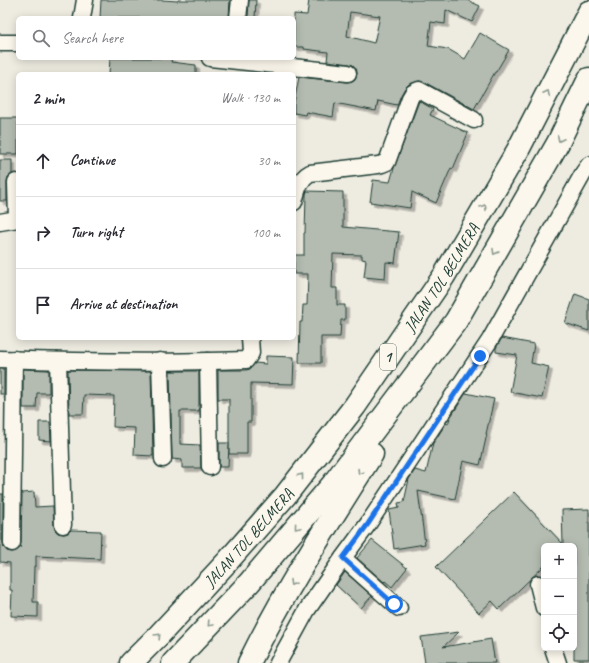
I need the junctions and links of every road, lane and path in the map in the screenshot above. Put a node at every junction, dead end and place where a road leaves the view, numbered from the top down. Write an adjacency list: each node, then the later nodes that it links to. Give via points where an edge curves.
1 (85, 0): 4 (street)
2 (240, 0): 5 (street)
3 (589, 12): 31 (highway, JALAN TOL BELMERA / 1, one-way to 3, via 227,562 285,496 355,406 444,276 518,150)
4 (82, 16)
5 (238, 16)
6 (0, 43): 7 (street)
7 (16, 43)
8 (242, 60): 9 (street)
9 (348, 73)
10 (589, 78): 16 (highway, JALAN TOL BELMERA / 1, one-way to 16, via 558,143)
11 (474, 120): 13 (street, via 419,90 410,98 387,162 310,173 300,183)
12 (589, 165): 26 (street, via 490,340)
13 (296, 196)
14 (16, 220): 15 (street)
15 (0, 222)
16 (456, 320): 32 (highway, JALAN TOL BELMERA / 1, one-way to 32, via 333,484 249,583); 33 (highway, one-way to 33, via 304,561)
17 (250, 340): 21 (street, via 251,353 246,360)
18 (7, 359): 19 (street); 25 (street)
19 (58, 360): 20 (street); 24 (street)
20 (160, 361): 21 (street); 22 (street)
21 (208, 361): 23 (street)
22 (163, 459)
23 (210, 467)
24 (64, 525)
25 (12, 543)
26 (343, 558): 29 (street); 34 (street, via 307,610)
27 (538, 584): 28 (street)
28 (541, 596)
29 (399, 608)
30 (555, 651): 35 (street)
31 (131, 663)
32 (173, 663)
33 (249, 663)
34 (278, 663)
35 (558, 663)

